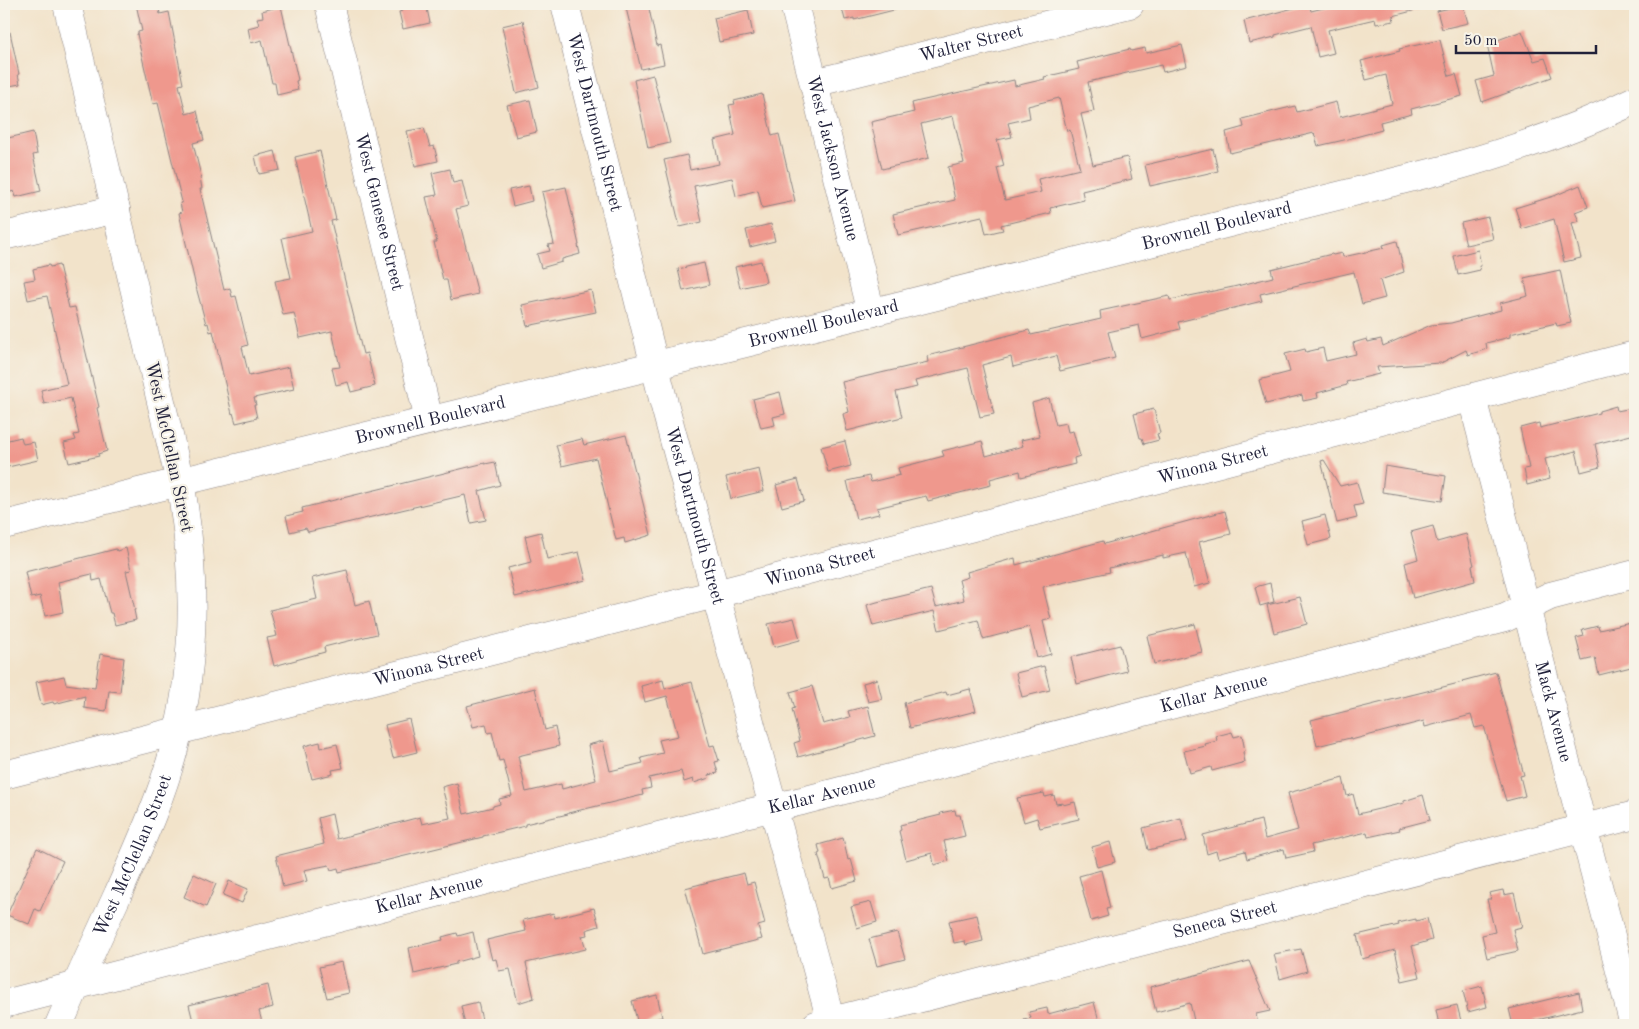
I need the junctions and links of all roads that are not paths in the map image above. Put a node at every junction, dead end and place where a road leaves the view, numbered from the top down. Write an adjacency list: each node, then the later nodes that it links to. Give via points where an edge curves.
1 (67, 4): 8 (street, West McClellan Street)
2 (330, 4): 14 (street, West Genesee Street)
3 (565, 4): 12 (street, West Dartmouth Street)
4 (794, 4): 6 (street, West Jackson Avenue)
5 (1130, 4): 6 (street, Walter Street)
6 (814, 83): 10 (street, West Jackson Avenue)
7 (1635, 100): 10 (street, Brownell Boulevard, via 1549,137 1466,163)
8 (116, 209): 9 (street); 15 (street, West McClellan Street)
9 (4, 236)
10 (871, 312): 12 (street, Brownell Boulevard)
11 (1635, 355): 13 (street, Winona Street)
12 (655, 364): 14 (street, Brownell Boulevard); 18 (street, West Dartmouth Street)
13 (1472, 398): 18 (street, Winona Street); 19 (street, Mack Avenue)
14 (429, 420): 15 (street, Brownell Boulevard)
15 (180, 482): 16 (street, Brownell Boulevard); 20 (street, West McClellan Street, via 191,563 192,608 189,664)
16 (4, 525)
17 (1635, 574): 19 (street, Kellar Avenue, via 1556,594)
18 (715, 594): 20 (street, Winona Street); 22 (street, West Dartmouth Street)
19 (1526, 607): 22 (street, Kellar Avenue, via 1505,618); 24 (street, Mack Avenue)
20 (178, 730): 21 (street, Winona Street); 25 (street, West McClellan Street, via 150,821)
21 (4, 775)
22 (773, 808): 25 (street, Kellar Avenue); 27 (street, West Dartmouth Street)
23 (1635, 815): 24 (street, Seneca Street)
24 (1583, 828): 27 (street, Seneca Street); 29 (street, Mack Avenue)
25 (76, 986): 26 (street, Kellar Avenue); 28 (street, West McClellan Street)
26 (4, 1004)
27 (826, 1024)
28 (60, 1025)
29 (1634, 1025)

